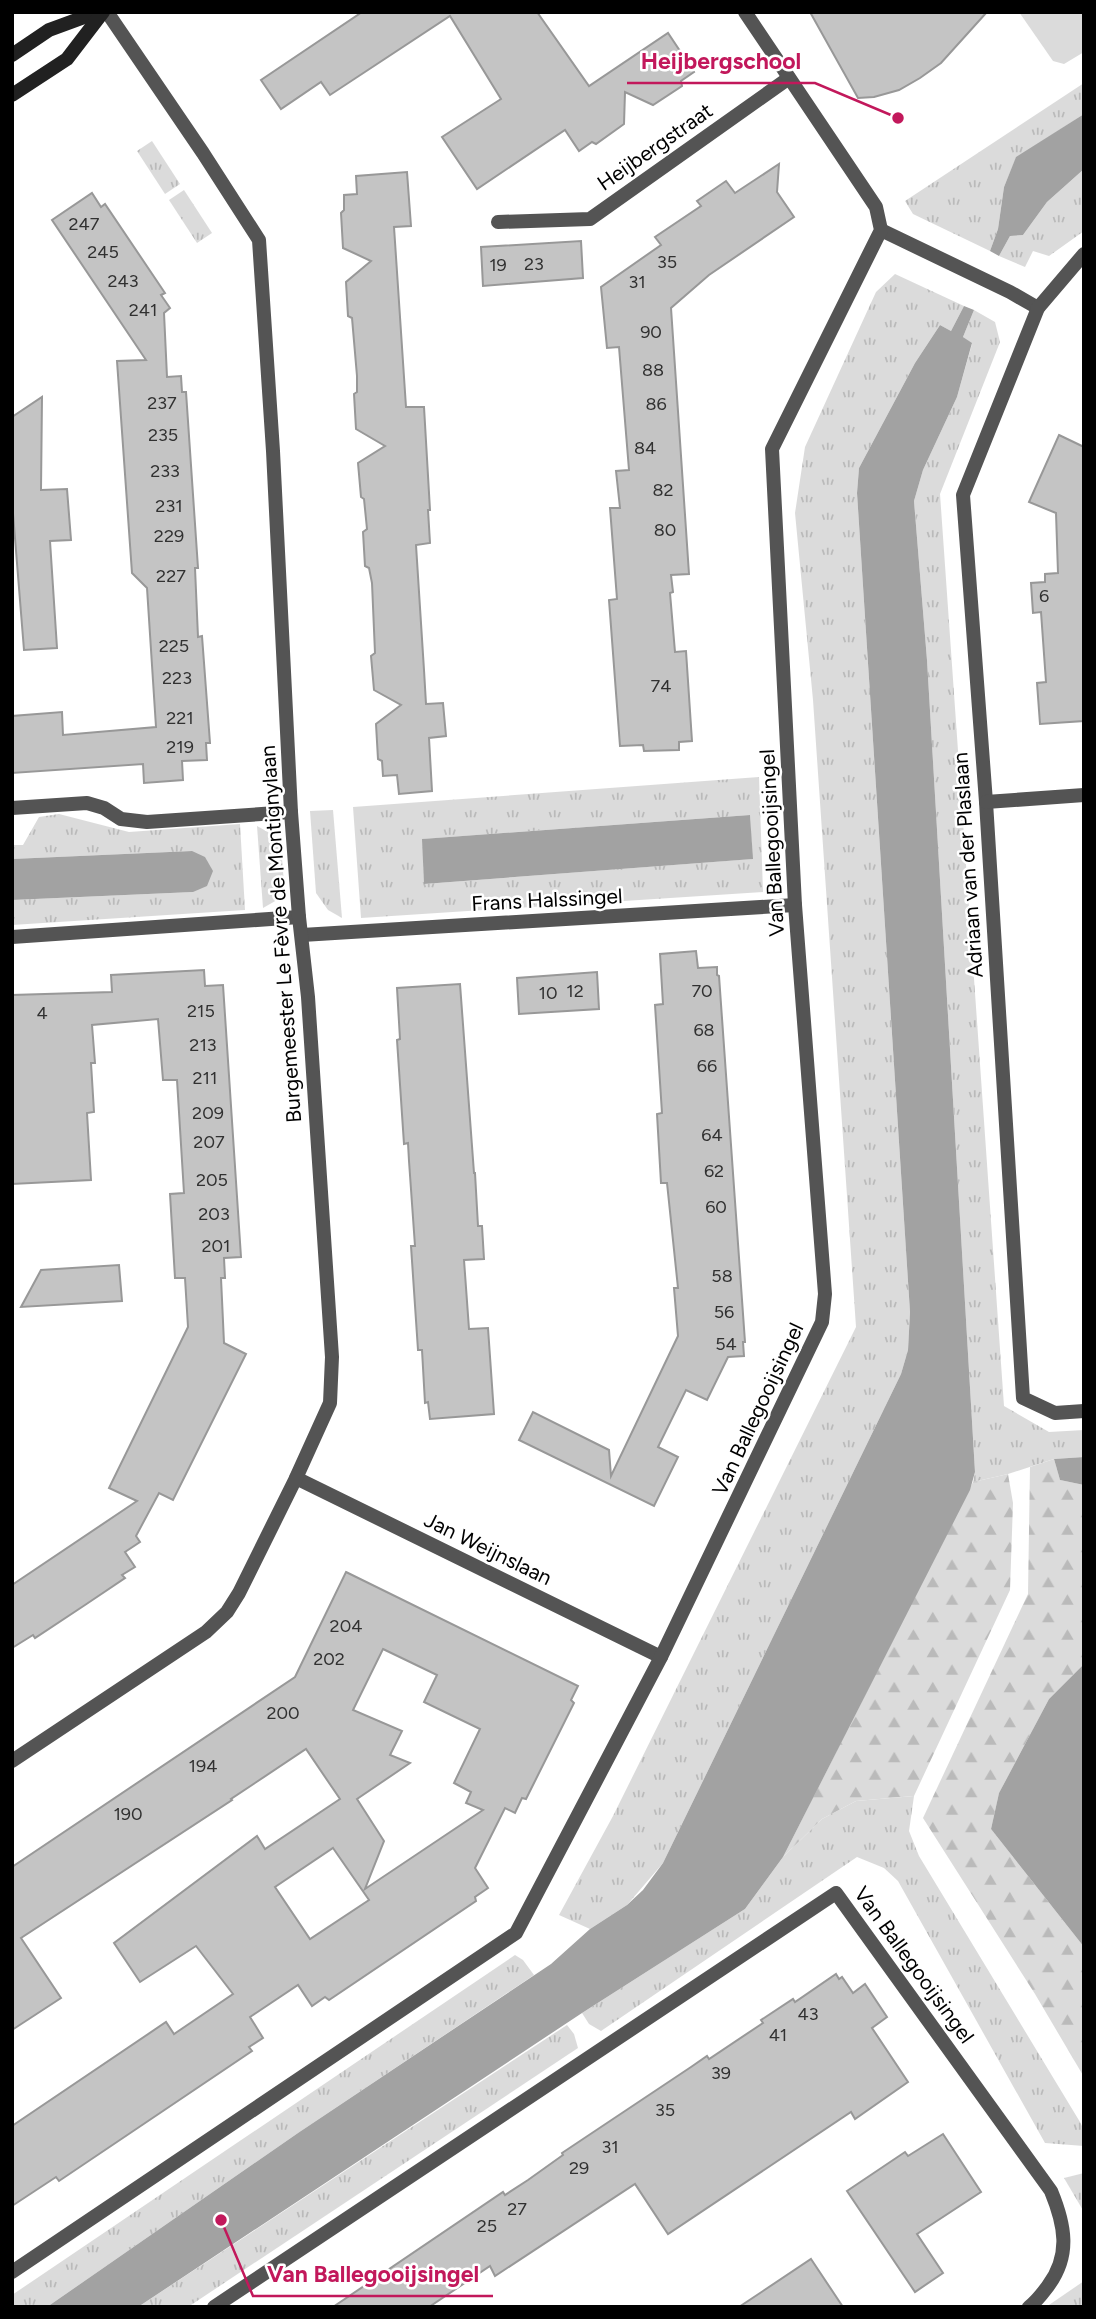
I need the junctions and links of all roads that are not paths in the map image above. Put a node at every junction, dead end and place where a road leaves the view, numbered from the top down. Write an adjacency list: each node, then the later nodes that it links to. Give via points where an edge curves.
1 (103, 12): 3 (main road, via 49,30); 5 (main road, via 67,59); 13 (street, Burgemeester Le Fèvre de Montignylaan, via 259,240)
2 (745, 12): 4 (street)
3 (12, 55)
4 (789, 78): 6 (street, Heijbergstraat, via 590,219); 7 (street, via 876,207)
5 (12, 96)
6 (498, 222)
7 (881, 230): 9 (street); 14 (street, Van Ballegooijsingel, via 772,449)
8 (1084, 254): 9 (street, Adriaan van der Plaslaan)
9 (1038, 308): 11 (street, Adriaan van der Plaslaan, via 963,495)
10 (1084, 795): 11 (street)
11 (986, 802): 18 (street, Adriaan van der Plaslaan, via 1023,1398 1055,1413)
12 (12, 808): 13 (street, via 87,803 121,819 147,822)
13 (291, 811): 15 (street, Burgemeester Le Fèvre de Montignylaan)
14 (795, 905): 16 (street, Frans Halssingel); 20 (street, Van Ballegooijsingel, via 825,1294 822,1322)
15 (299, 917): 16 (street, Burgemeester Le Fèvre de Montignylaan); 17 (street)
16 (302, 936): 19 (street, Burgemeester Le Fèvre de Montignylaan, via 332,1357 330,1403)
17 (12, 937)
18 (1084, 1411)
19 (296, 1478): 20 (street, Jan Weijnslaan); 21 (street, Burgemeester Le Fèvre de Montignylaan, via 227,1612 206,1632)
20 (661, 1657): 22 (street, Van Ballegooijsingel, via 516,1933)
21 (12, 1761)
22 (12, 2272)
23 (214, 2307): 24 (street, Van Ballegooijsingel, via 836,1893 1051,2192 1061,2214 1062,2262)
24 (1029, 2307)

